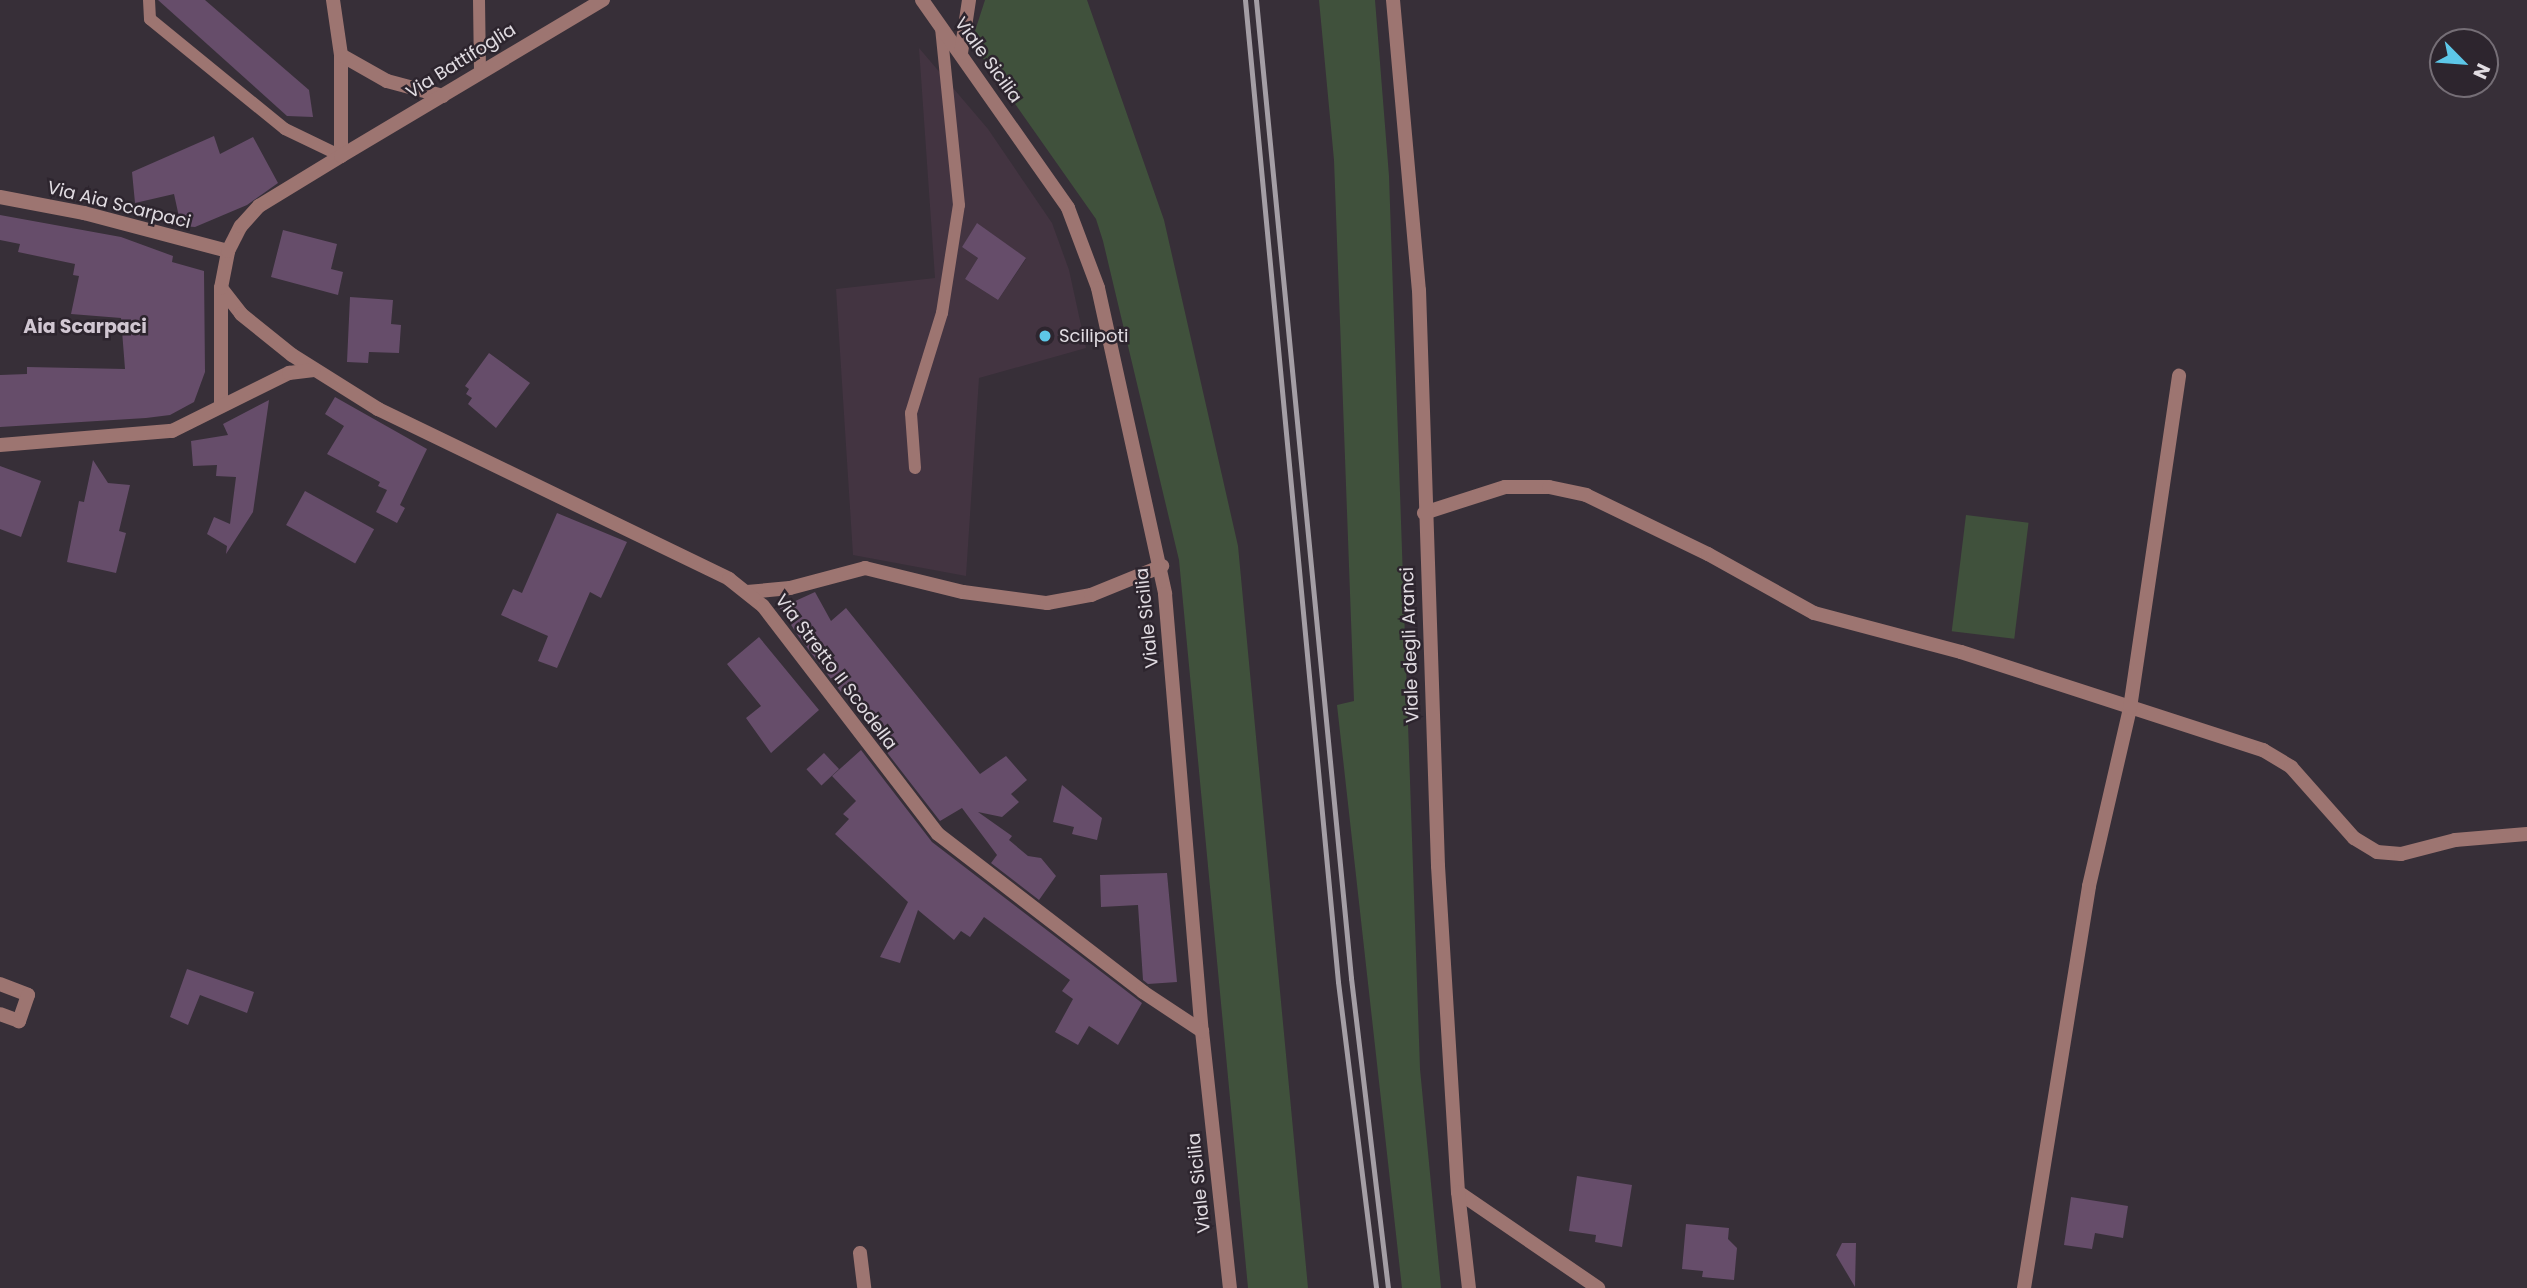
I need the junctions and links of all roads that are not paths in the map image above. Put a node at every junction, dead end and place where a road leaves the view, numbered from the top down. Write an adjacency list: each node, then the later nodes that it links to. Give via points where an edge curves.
1 (149, 0): 14 (lane, via 150,19 285,129)
2 (333, 0): 11 (street)
3 (479, 0): 12 (lane)
4 (603, 0): 12 (street, Via Battifoglia)
5 (915, 0): 8 (street, Viale Sicilia)
6 (969, 0): 10 (street)
7 (1393, 0): 23 (street, Viale degli Aranci, via 1419,290)
8 (926, 7): 9 (street, Viale Sicilia)
9 (941, 28): 10 (street, Viale Sicilia); 22 (lane, via 959,205 942,313 911,413)
10 (961, 53): 24 (street, Viale Sicilia, via 1062,198 1089,255)
11 (341, 55): 13 (street, via 387,81); 14 (street)
12 (480, 73): 13 (street, Via Battifoglia)
13 (443, 96): 14 (street, Via Battifoglia)
14 (341, 156): 16 (street, Via Battifoglia, via 259,206)
15 (0, 197): 16 (street, Via Aia Scarpaci, via 84,213)
16 (228, 251): 17 (street, Via Battifoglia)
17 (221, 288): 18 (street, Via Stretto II Scodella, via 241,314); 20 (street, Via Battifoglia)
18 (314, 370): 20 (street, via 289,373); 25 (street, Via Stretto II Scodella, via 449,445 684,553)
19 (2179, 376): 26 (street)
20 (222, 403): 21 (street, via 172,431)
21 (0, 445)
22 (915, 468)
23 (1424, 513): 26 (street, via 1505,487 1586,495 1708,554 1814,613 1961,652); 31 (street, Viale degli Aranci, via 1438,866)
24 (1162, 566): 25 (street, via 1091,595 1047,603 964,592 865,568 790,589); 30 (street, Viale Sicilia)
25 (747, 592): 30 (street, Via Stretto II Scodella, via 763,606 938,834 1143,992)
26 (2130, 708): 27 (street, via 2276,758 2298,774 2354,838 2377,852 2401,854 2455,840); 37 (street, via 2090,886)
27 (2527, 834)
28 (0, 984): 29 (street, via 28,995 19,1021)
29 (0, 1014)
30 (1202, 1031): 34 (street, Viale Sicilia)
31 (1458, 1192): 35 (street, Viale degli Aranci); 36 (street)
32 (860, 1253): 33 (street)
33 (864, 1288)
34 (1230, 1288)
35 (1469, 1288)
36 (1598, 1288)
37 (2024, 1288)

